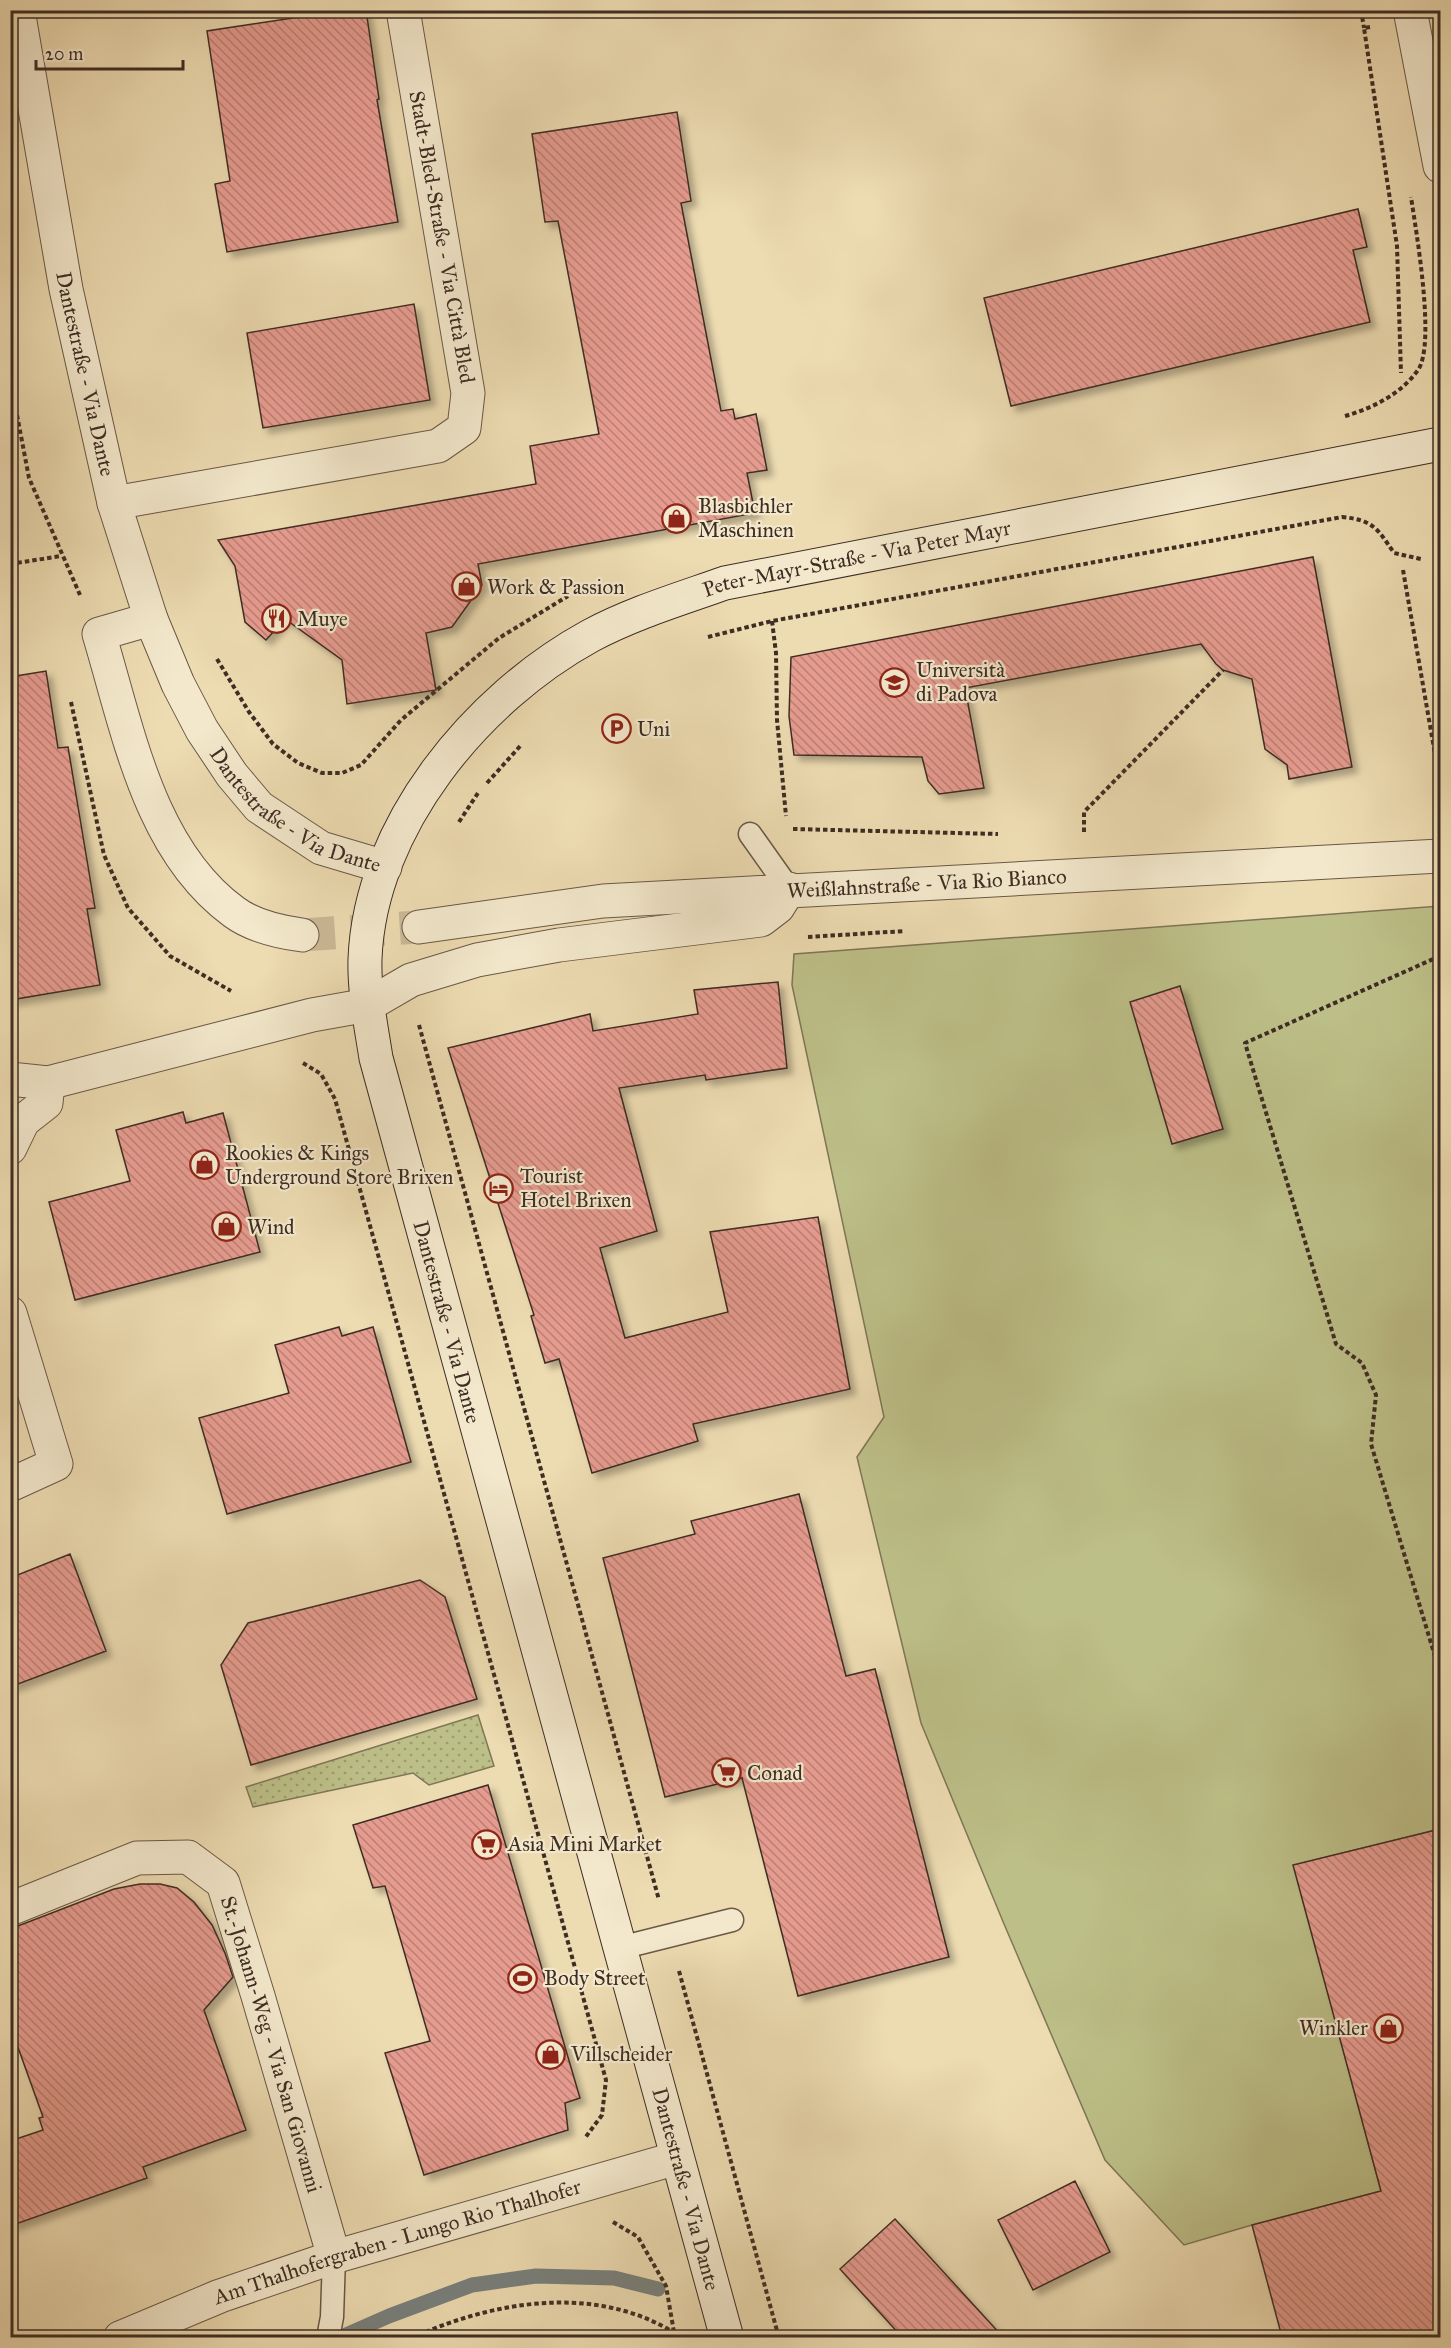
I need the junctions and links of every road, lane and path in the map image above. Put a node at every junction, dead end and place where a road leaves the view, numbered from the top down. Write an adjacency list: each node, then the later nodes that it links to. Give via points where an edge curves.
1 (18, 10): 12 (street, Dantestraße - Via Dante, via 66,289)
2 (403, 10): 12 (street, Stadt-Bled-Straße - Via Città Bled, via 468,393 464,428 438,446)
3 (1361, 10): 5 (path)
4 (1411, 15): 5 (path); 6 (street)
5 (1365, 28): 8 (path, via 1397,246)
6 (1440, 166)
7 (1410, 189): 10 (path, via 1423,273 1424,348 1419,369 1397,393 1362,411)
8 (1401, 373)
9 (10, 378): 14 (path, via 29,478 61,555)
10 (1340, 417)
11 (1440, 444): 29 (street, Peter-Mayr-Straße - Via Peter Mayr, via 725,583 646,610 591,636 548,662 507,694 434,774 404,822)
12 (114, 503): 17 (street, Dantestraße - Via Dante)
13 (1421, 559): 18 (path, via 1394,553 1364,519 1342,517)
14 (10, 564)
15 (1403, 570): 23 (path)
16 (575, 593): 20 (path, via 498,638 402,720 362,765 342,773 322,773 298,763 273,744)
17 (151, 619): 29 (street, Dantestraße - Via Dante, via 177,684 202,730 259,807 321,848); 32 (street, via 99,634 144,784 166,832 194,877 235,913 276,931)
18 (772, 621): 19 (path); 24 (path)
19 (707, 638)
20 (216, 657)
21 (1223, 669): 27 (path, via 1084,812)
22 (528, 737): 25 (path, via 480,790)
23 (1440, 783)
24 (786, 818)
25 (457, 825)
26 (750, 834): 30 (lane)
27 (1085, 836)
28 (1440, 856): 30 (street, Weißlahnstraße - Via Rio Bianco)
29 (385, 867): 35 (street, Dantestraße - Via Dante, via 365,959)
30 (789, 889): 31 (street, via 603,901); 34 (street, Weißlahnstraße - Via Rio Bianco, via 778,907 761,920 559,945 477,960)
31 (419, 927)
32 (302, 935)
33 (1440, 956): 42 (path, via 1245,1043 1336,1344 1362,1364 1376,1395 1371,1444)
34 (411, 980): 35 (street, Weißlahnstraße - Via Rio Bianco); 45 (path, via 414,1007)
35 (368, 1005): 38 (street, via 312,1015); 46 (street, Dantestraße - Via Dante, via 390,1116)
36 (300, 1062): 48 (path, via 321,1074 336,1099 606,2080 602,2115 581,2143)
37 (10, 1079): 38 (street)
38 (48, 1083): 39 (street, via 46,1103 23,1121)
39 (10, 1148)
40 (10, 1313): 41 (street, via 56,1464)
41 (10, 1485)
42 (1440, 1673)
43 (10, 1909): 49 (street, St.-Johann-Weg - Via San Giovanni, via 137,1858 188,1857 223,1883)
44 (732, 1920): 45 (lane)
45 (669, 1937): 46 (lane); 55 (path)
46 (620, 1948): 47 (street, Dantestraße - Via Dante)
47 (677, 2157): 48 (street, Am Thalhofergraben - Lungo Rio Thalhofer); 54 (street, Dantestraße - Via Dante)
48 (591, 2181): 49 (street, Am Thalhofergraben - Lungo Rio Thalhofer); 51 (path, via 602,2216 638,2237 666,2286)
49 (334, 2257): 50 (lane); 52 (street, Am Thalhofergraben - Lungo Rio Thalhofer, via 220,2296)
50 (330, 2327)
51 (675, 2335): 53 (path, via 658,2322 611,2306 555,2301 501,2309 436,2326)
52 (120, 2337)
53 (412, 2337)
54 (727, 2337)
55 (779, 2337)

